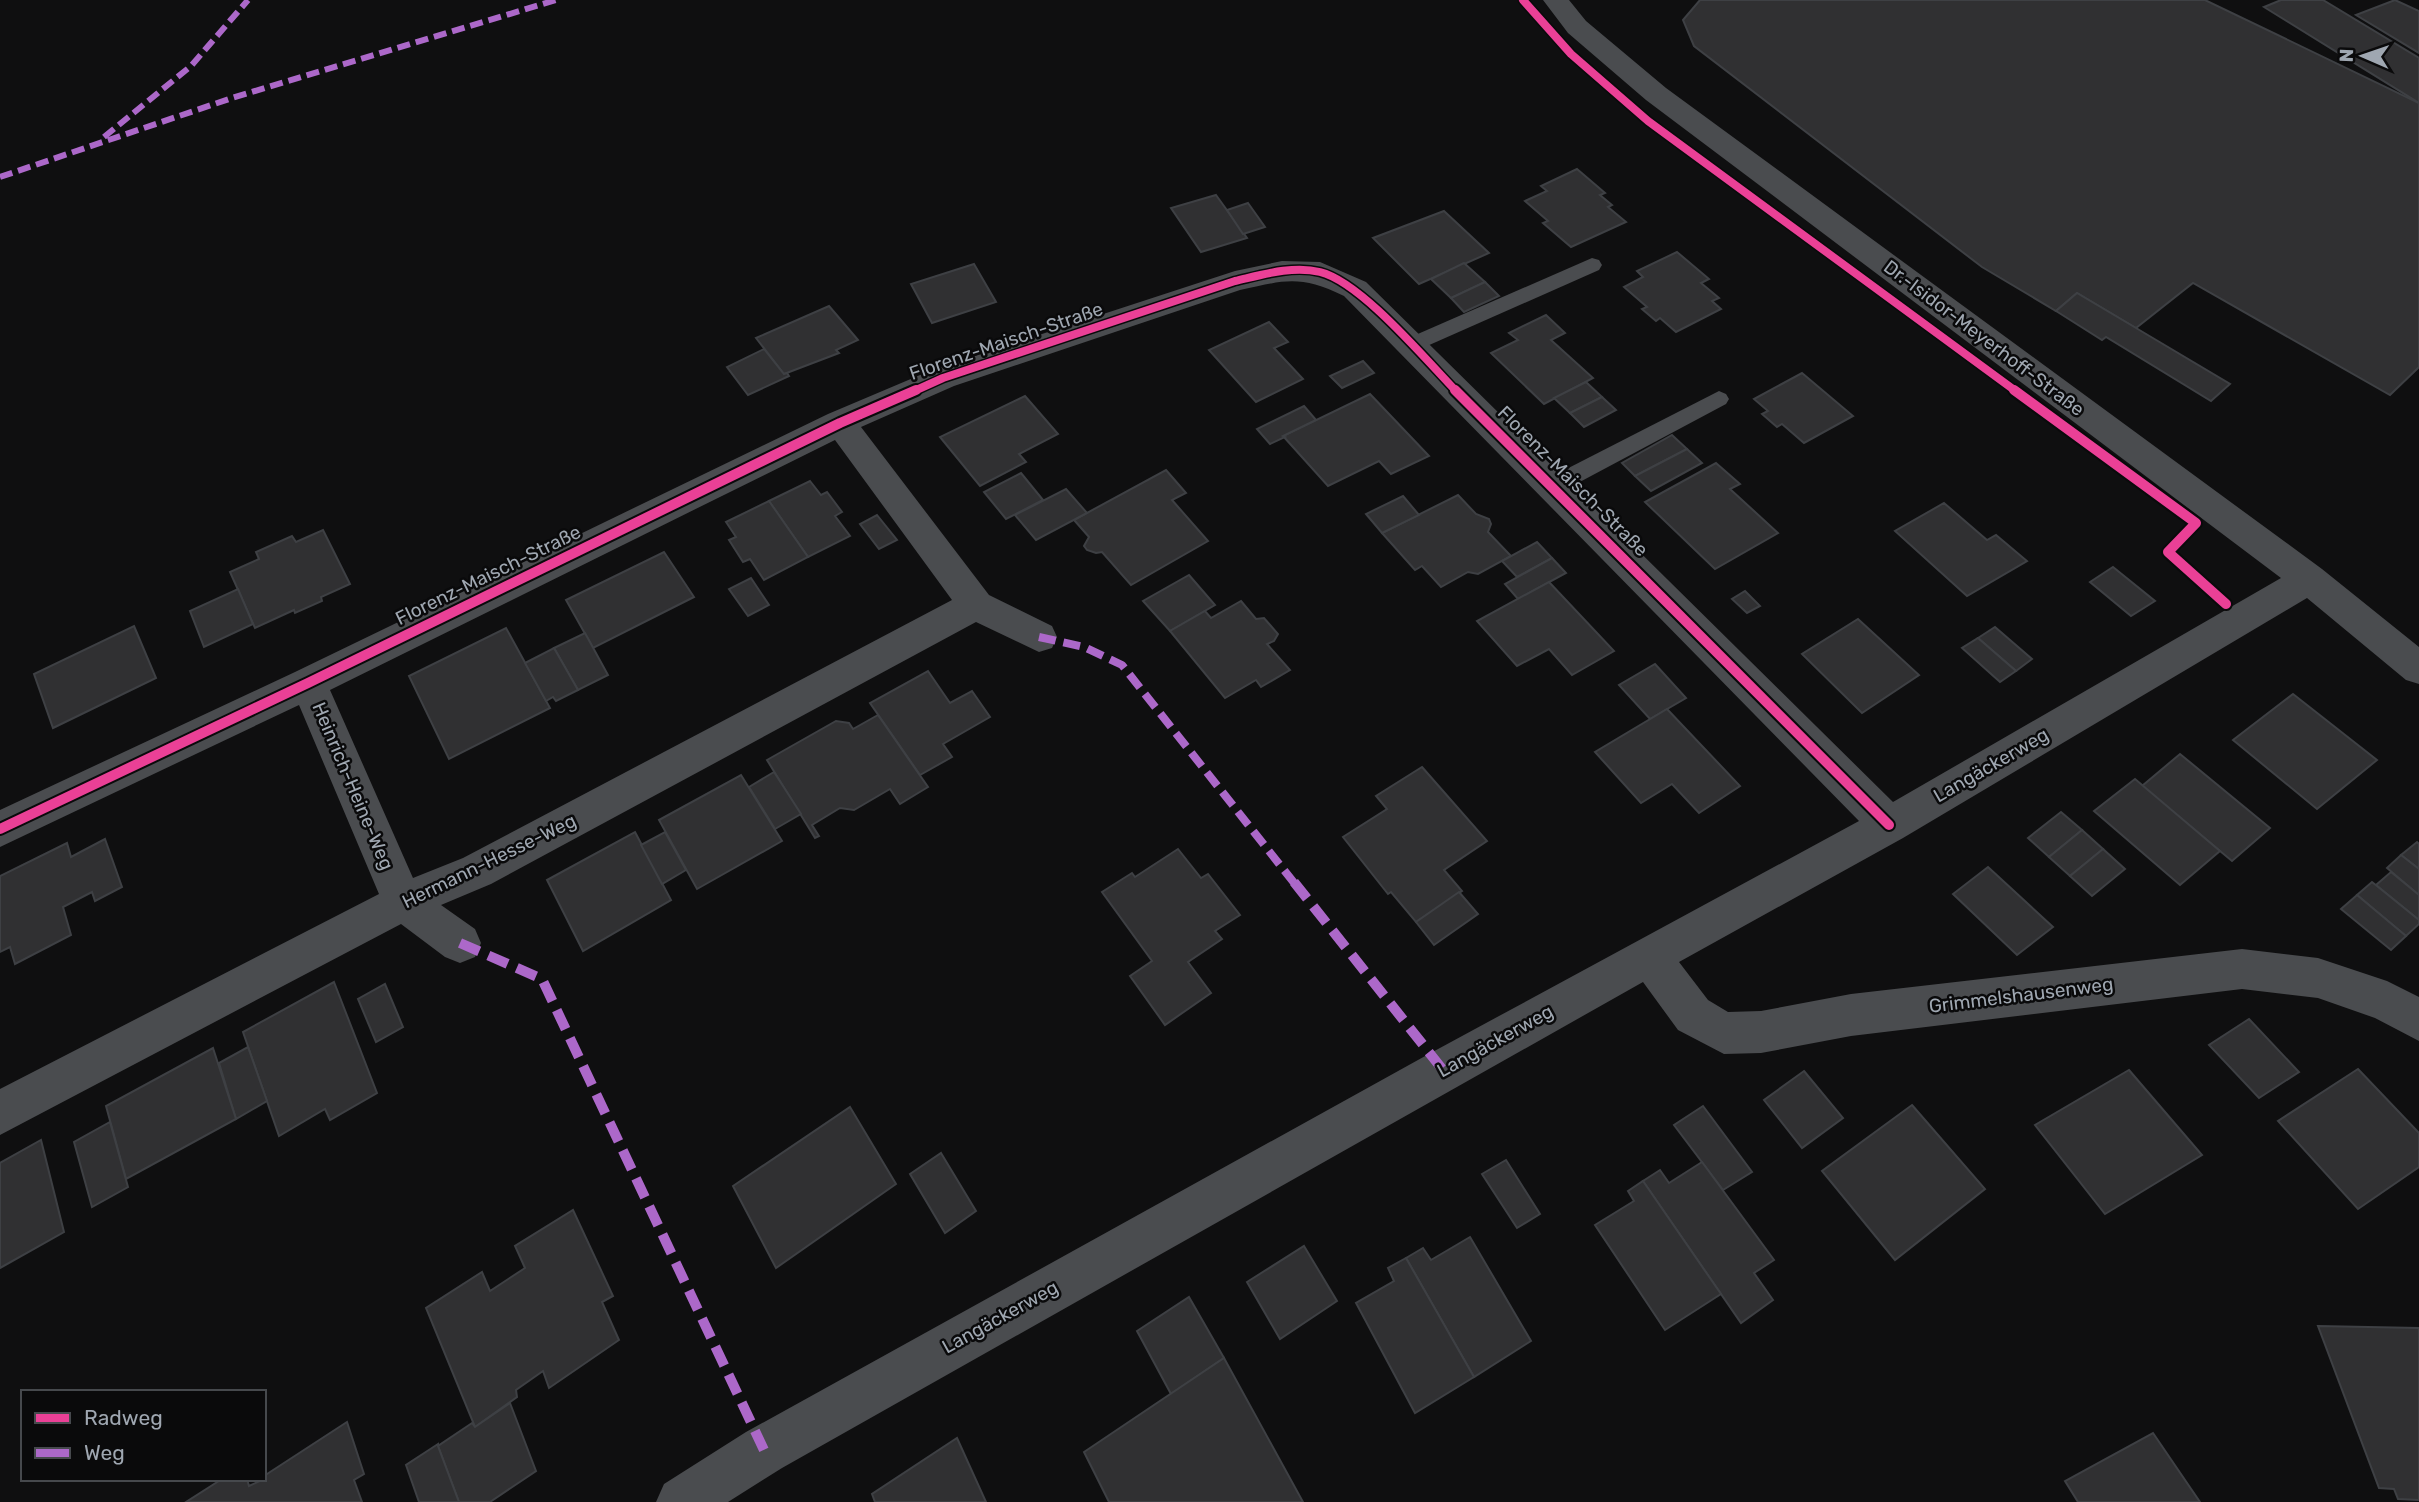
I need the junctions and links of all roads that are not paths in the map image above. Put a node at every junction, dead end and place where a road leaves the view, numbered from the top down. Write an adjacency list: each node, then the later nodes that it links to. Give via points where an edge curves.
1 (1556, 0): 7 (street, Dr.-Isidor-Meyerhoff-Straße, via 1577,27 1656,94)
2 (1592, 265): 3 (lane)
3 (1411, 345): 5 (street, Florenz-Maisch-Straße, via 1355,289 1320,272 1282,271 1235,281 943,378); 6 (street, Florenz-Maisch-Straße)
4 (1719, 399): 6 (lane)
5 (840, 423): 8 (street); 11 (street, Florenz-Maisch-Straße)
6 (1553, 486): 12 (street, Florenz-Maisch-Straße)
7 (2309, 579): 10 (street, Dr.-Isidor-Meyerhoff-Straße); 12 (street, Langäckerweg)
8 (976, 605): 9 (street); 14 (street, Hermann-Hesse-Weg, via 477,871)
9 (1039, 637)
10 (2419, 668)
11 (308, 683): 13 (street, Florenz-Maisch-Straße); 14 (street, Heinrich-Heine-Weg)
12 (1889, 825): 16 (street, Langäckerweg)
13 (0, 829)
14 (403, 902): 15 (street); 18 (street, Hermann-Hesse-Weg)
15 (460, 943)
16 (1650, 957): 17 (street, Grimmelshausenweg, via 1693,1015 1724,1033 1761,1032 1851,1014 2242,969 2318,978 2387,1002); 19 (street, Langäckerweg, via 764,1450)
17 (2419, 1020)
18 (0, 1113)
19 (682, 1502)

